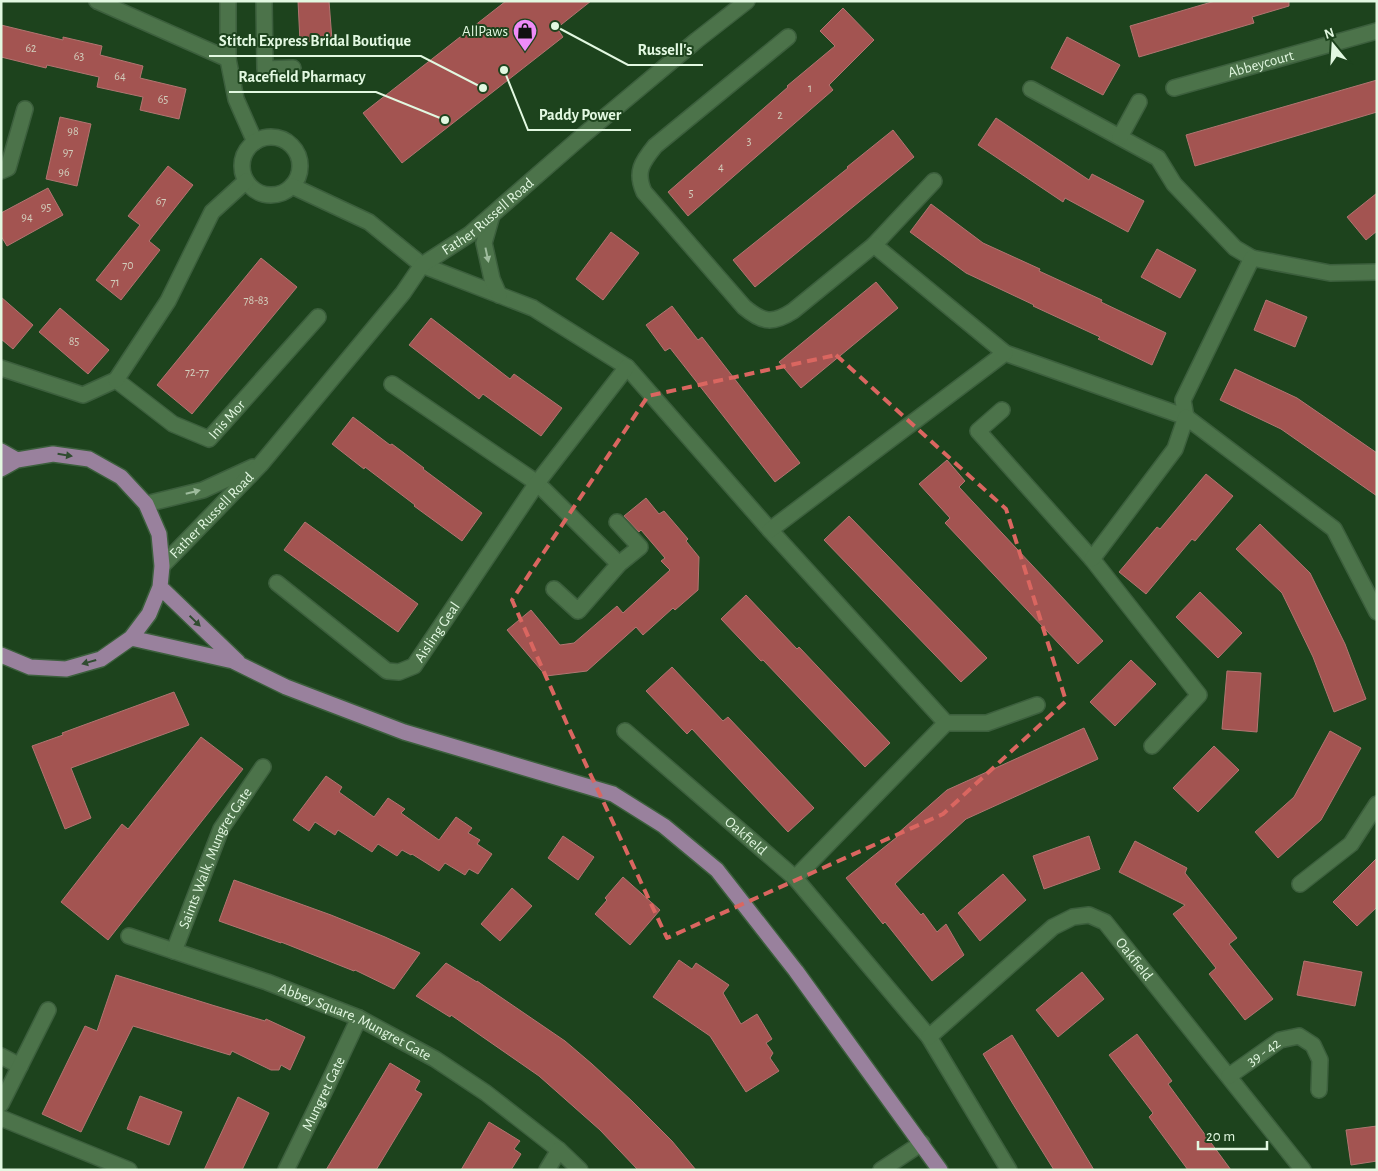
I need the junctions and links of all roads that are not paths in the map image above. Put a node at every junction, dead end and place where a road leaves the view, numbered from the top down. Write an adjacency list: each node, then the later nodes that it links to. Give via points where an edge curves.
1 (97, 1): 7 (street)
2 (228, 1): 7 (street)
3 (264, 1): 8 (street, via 265,68)
4 (747, 1): 19 (street, Father Russell Road, via 581,137)
5 (1377, 31): 9 (street, Abbeycourt)
6 (788, 37): 20 (street, via 655,146 640,169 641,186 744,308 761,319 771,320 793,311)
7 (228, 59): 14 (street, via 236,99)
8 (293, 68)
9 (1174, 88)
10 (1031, 89): 13 (street)
11 (1139, 102): 13 (street)
12 (25, 109): 15 (street, via 8,168)
13 (1120, 137): 21 (street, via 1158,158 1174,184 1235,248)
14 (255, 142): 16 (street, via 242,164); 18 (street, via 263,138 280,138 294,148 300,172)
15 (1, 171)
16 (246, 181): 18 (street, via 259,193 268,195 285,192); 29 (street, via 212,212 168,301)
17 (934, 181): 20 (street)
18 (292, 186): 22 (street, via 370,222)
19 (492, 215): 22 (street, Father Russell Road, via 470,234); 24 (street, one-way to 24, via 484,243)
20 (874, 245): 26 (street)
21 (1252, 258): 23 (street, via 1330,273); 32 (street, via 1183,400)
22 (422, 265): 24 (street); 35 (street, Father Russell Road, via 403,293)
23 (1377, 272)
24 (499, 295): 27 (street, via 533,308)
25 (318, 317): 29 (street, Inis Mor, via 209,439 173,424)
26 (1005, 353): 32 (street); 40 (street)
27 (627, 367): 37 (street, Aisling Geal); 40 (street)
28 (1, 368): 29 (street, via 83,395)
29 (116, 380)
30 (392, 384): 37 (street)
31 (1002, 410): 41 (street, via 978,431)
32 (1186, 417): 41 (street, via 1175,450); 47 (street, via 1334,529)
33 (1, 451): 34 (main road)
34 (17, 460): 36 (main road); 38 (main road, one-way to 38, via 53,454 89,459 121,477)
35 (261, 464): 38 (street, Father Russell Road, one-way to 35, via 203,490); 43 (street, Father Russell Road)
36 (1, 468)
37 (537, 483): 42 (street); 44 (street, Aisling Geal, via 414,666 399,672 387,670)
38 (146, 504): 43 (main road, via 159,534)
39 (617, 522): 42 (street, via 640,547)
40 (770, 530): 52 (street)
41 (1092, 560): 54 (street, via 1199,695)
42 (619, 564): 46 (street, via 578,611)
43 (162, 566): 45 (main road)
44 (276, 583)
45 (160, 587): 48 (main road, via 149,614); 50 (main road, one-way to 50)
46 (554, 589)
47 (1377, 612)
48 (130, 638): 49 (main road, one-way to 49, via 101,659 66,669 30,666); 50 (main road)
49 (1, 655)
50 (242, 666): 70 (main road, via 286,687 404,732 613,794 664,826 717,870 796,971)
51 (1036, 705): 52 (street, via 987,722)
52 (946, 723): 57 (street)
53 (625, 731): 57 (street, Oakfield)
54 (1152, 746)
55 (263, 767): 60 (street, Saints Walk, Mungret Gate, via 220,829)
56 (1377, 804): 58 (street, via 1351,844)
57 (795, 878): 63 (street, Oakfield)
58 (1300, 884)
59 (129, 936): 60 (street, Abbey Square, Mungret Gate)
60 (174, 951): 62 (street, Abbey Square, Mungret Gate, via 267,982)
61 (48, 1010): 65 (street)
62 (359, 1018): 71 (street, Abbey Square, Mungret Gate, via 435,1059); 73 (street, Mungret Gate)
63 (929, 1038): 66 (street, Oakfield, via 1053,927 1073,916 1089,915 1105,922); 78 (street, Oakfield)
64 (1, 1056): 65 (street)
65 (20, 1066): 68 (street)
66 (1229, 1076): 67 (street, 39 - 42, via 1280,1040 1299,1036 1312,1045 1320,1060); 79 (street, Oakfield)
67 (1319, 1090)
68 (1, 1104)
69 (1, 1118): 72 (street)
70 (922, 1143): 76 (street); 77 (main road)
71 (559, 1150): 74 (street); 75 (street)
72 (128, 1170)
73 (286, 1170)
74 (547, 1170)
75 (580, 1170)
76 (881, 1170)
77 (940, 1170)
78 (1009, 1170)
79 (1303, 1170)

